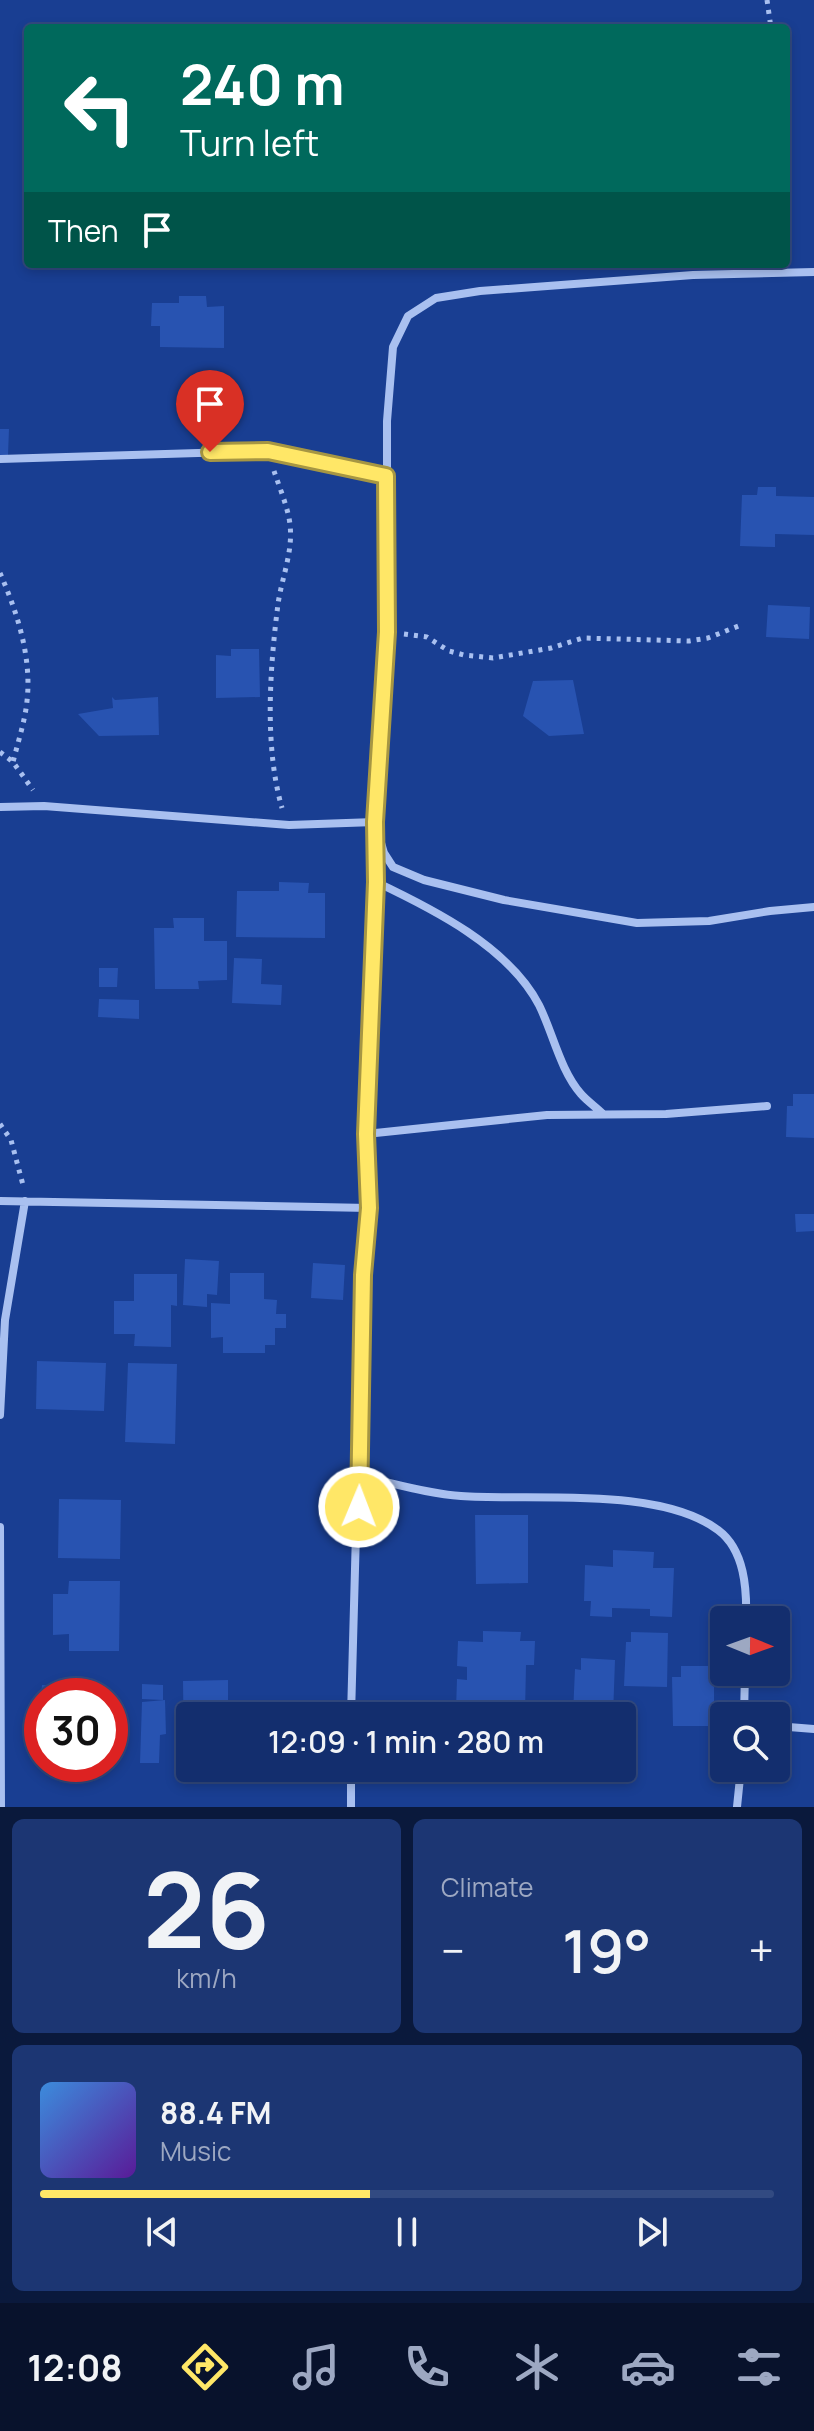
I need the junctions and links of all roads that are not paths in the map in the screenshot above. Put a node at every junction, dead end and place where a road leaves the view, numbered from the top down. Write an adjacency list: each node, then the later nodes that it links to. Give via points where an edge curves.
1 (814, 272): 3 (street, via 693,275 436,298 408,316 393,347)
2 (0, 459): 3 (street, via 268,451)
3 (386, 476): 5 (street, via 387,632)
4 (0, 807): 5 (street, via 289,825)
5 (375, 822): 6 (street); 7 (street, via 393,867 504,900 637,923 709,921)
6 (376, 882): 9 (street, via 422,904 504,960 538,1004 580,1093); 10 (street)
7 (814, 907)
8 (767, 1106): 9 (street)
9 (604, 1114): 10 (street)
10 (366, 1134): 13 (street)
11 (0, 1201): 12 (street)
12 (25, 1201): 13 (street); 14 (street, via 5,1320)
13 (369, 1208): 15 (street)
14 (0, 1415)
15 (360, 1476): 18 (street, via 459,1496 594,1498 660,1507 702,1521 733,1547 741,1564); 19 (street)
16 (0, 1527): 17 (street)
17 (0, 1554): 24 (street)
18 (745, 1606)
19 (352, 1702)
20 (790, 1727): 21 (street)
21 (814, 1729)
22 (351, 1782): 25 (street)
23 (740, 1782): 26 (street)
24 (1, 1807)
25 (351, 1807)
26 (737, 1807)

